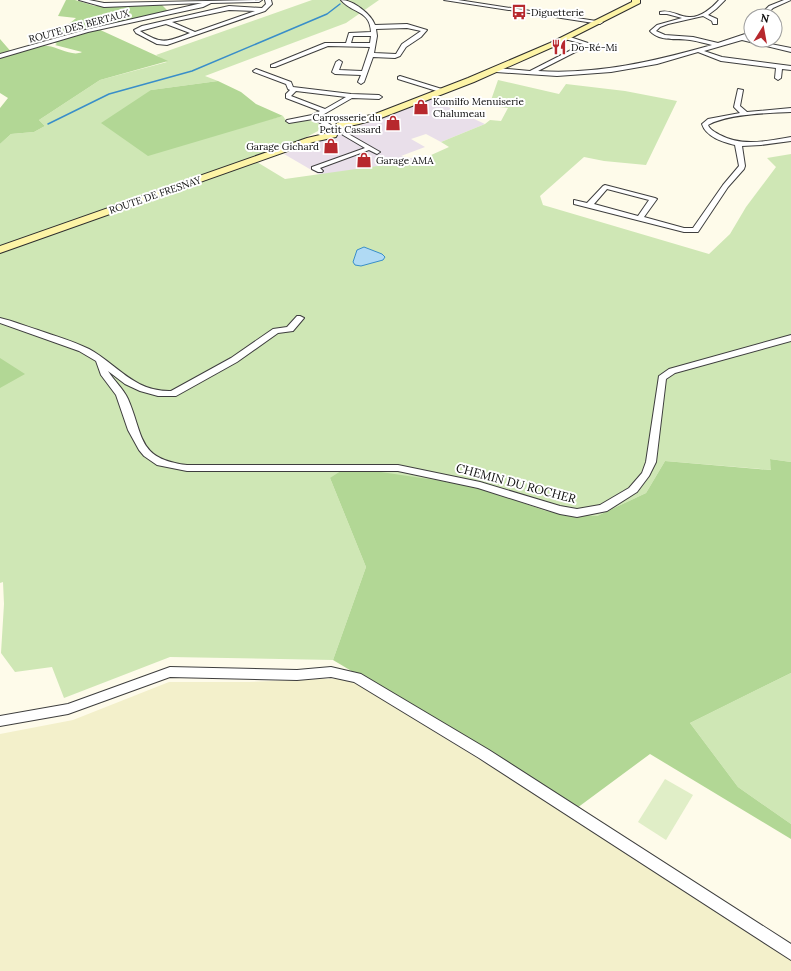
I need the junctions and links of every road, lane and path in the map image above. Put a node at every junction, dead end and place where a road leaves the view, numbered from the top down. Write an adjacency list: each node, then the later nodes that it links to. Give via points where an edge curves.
1 (82, 0): 10 (street, via 99,4)
2 (258, 0): 11 (street)
3 (268, 0): 15 (street, via 269,4)
4 (344, 0): 22 (street, via 365,13 370,18)
5 (447, 0): 13 (street)
6 (636, 0): 20 (street, via 636,3)
7 (722, 0): 17 (street)
8 (788, 0): 14 (street)
9 (199, 1): 10 (street); 11 (street)
10 (152, 2)
11 (209, 2): 32 (street, ROUTE DES BERTAUX, via 87,31)
12 (502, 3): 13 (street)
13 (497, 7): 20 (street)
14 (770, 8)
15 (263, 10): 19 (street, via 230,8); 23 (street)
16 (662, 13): 18 (street)
17 (705, 15): 18 (street); 21 (street)
18 (688, 18): 28 (street, via 655,27 653,31 662,36 690,38)
19 (167, 22): 23 (street); 23 (street, via 137,30 162,43)
20 (600, 22): 24 (street)
21 (716, 23)
22 (374, 30): 26 (street, via 351,34); 27 (street); 31 (street, via 407,26 424,30 422,34 401,46 398,55)
23 (194, 33)
24 (567, 38): 37 (street); 39 (street, via 588,44)
25 (742, 38): 28 (street); 30 (street)
26 (348, 44): 27 (street); 34 (street, via 323,46)
27 (373, 45): 31 (street)
28 (718, 45): 29 (street)
29 (700, 50): 35 (street, via 721,59); 39 (street, via 657,62 611,70 557,74)
30 (791, 50)
31 (370, 55): 40 (street)
32 (0, 56)
33 (339, 62): 40 (street, via 335,72)
34 (273, 66)
35 (779, 66): 36 (street); 42 (street)
36 (789, 66)
37 (496, 70): 39 (street); 46 (street)
38 (256, 71): 44 (street, via 289,83 290,88)
39 (531, 72)
40 (364, 73): 43 (street)
41 (400, 78): 46 (street)
42 (778, 78)
43 (361, 82)
44 (295, 89): 47 (street); 50 (street, via 288,97)
45 (740, 90): 51 (street, via 737,107)
46 (443, 91): 53 (street)
47 (351, 96): 48 (street); 50 (street)
48 (379, 97)
49 (791, 110): 51 (street)
50 (325, 111): 52 (street)
51 (746, 114): 59 (street, via 706,122 705,127 708,130)
52 (314, 117): 54 (street); 56 (street)
53 (364, 120): 55 (street); 57 (street)
54 (289, 121)
55 (340, 125): 56 (street); 57 (street, via 346,127)
56 (329, 131): 57 (street); 66 (street, ROUTE DE FRESNAY, via 310,140)
57 (347, 132): 60 (street)
58 (791, 138): 59 (street, via 751,145)
59 (738, 144): 65 (street, via 741,169 725,186 695,230 684,230)
60 (370, 148): 61 (street); 62 (street, via 314,168)
61 (377, 152)
62 (320, 171)
63 (577, 202): 64 (street)
64 (589, 205): 65 (street); 65 (street, via 605,187 653,199)
65 (640, 218)
66 (0, 250)
67 (300, 318): 70 (street, via 290,329 276,331 234,360 173,394 157,393 131,384)
68 (0, 320): 70 (street, via 82,349)
69 (791, 338): 70 (street, CHEMIN DU ROCHER, via 672,372 662,378 651,462 644,476 633,490 603,508 577,513 480,485 398,468 187,468 160,464 140,445 121,395 102,370)
70 (100, 361)
71 (0, 721): 72 (street, via 68,709 170,672 297,675 331,672 357,678 484,754)
72 (791, 953)

